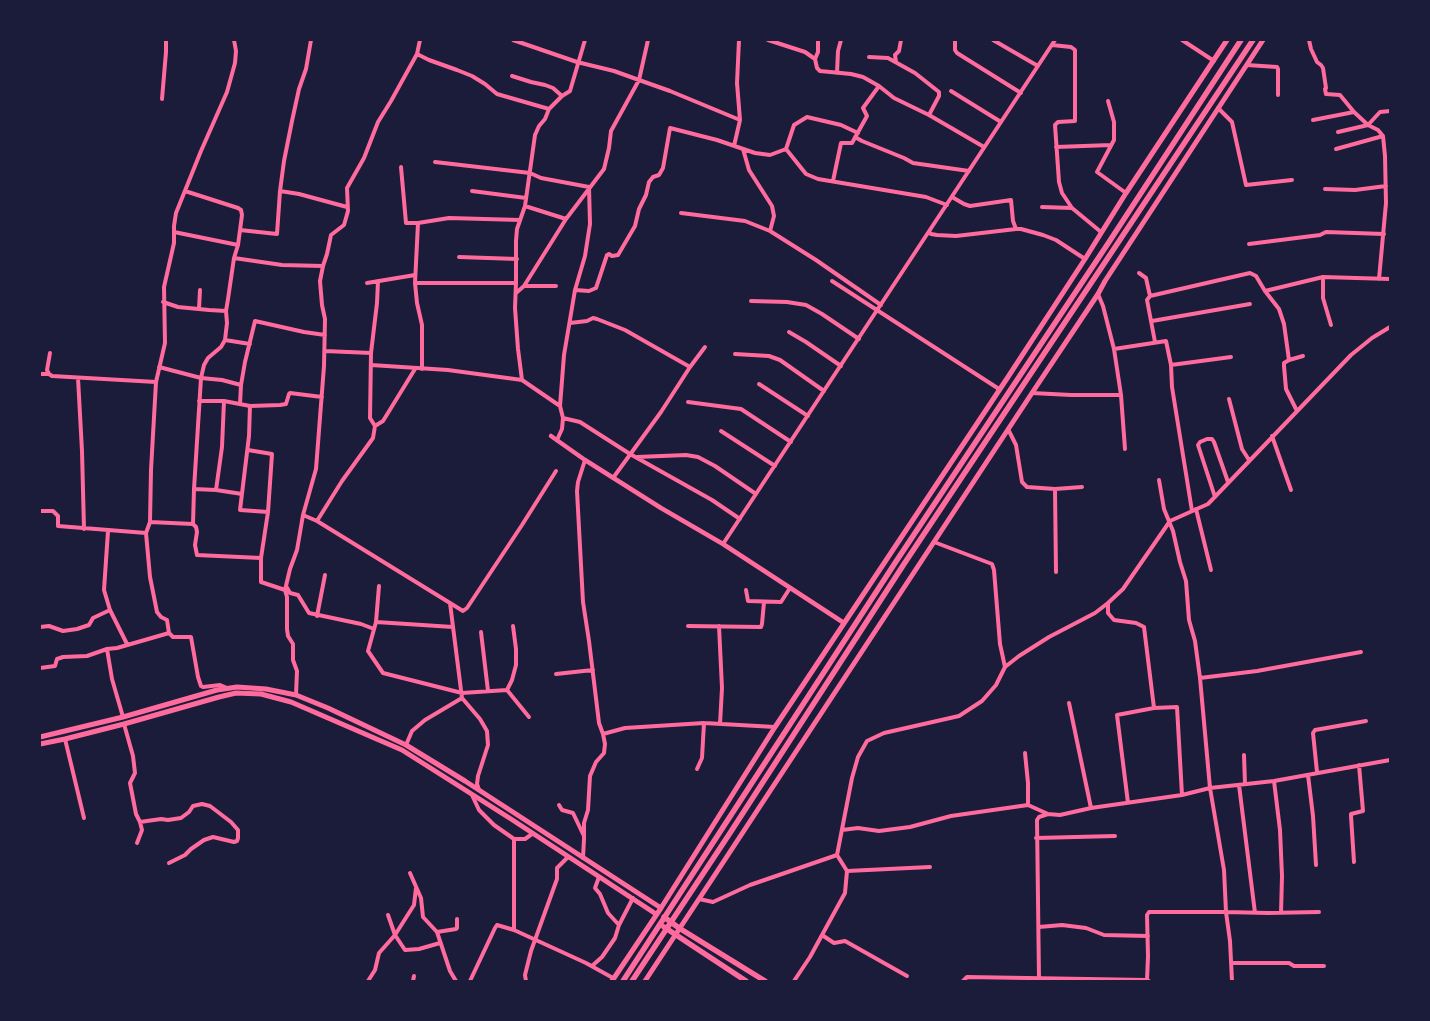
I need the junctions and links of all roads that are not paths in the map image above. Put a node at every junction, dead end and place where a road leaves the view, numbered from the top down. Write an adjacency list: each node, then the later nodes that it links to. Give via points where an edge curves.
1 (166, 40): 40 (street)
2 (234, 40): 71 (street, via 235,63 227,92)
3 (312, 40): 72 (street, via 292,121)
4 (420, 40): 24 (street)
5 (513, 40): 28 (street)
6 (585, 40): 28 (street)
7 (648, 40): 34 (street)
8 (739, 40): 47 (street, via 737,83)
9 (768, 40): 22 (street)
10 (818, 40): 26 (street)
11 (841, 40): 32 (street)
12 (901, 40): 29 (street, via 895,55)
13 (955, 40): 37 (street, via 957,53)
14 (993, 40): 31 (street)
15 (1055, 40): 23 (street)
16 (1182, 40): 27 (street)
17 (1227, 40): 27 (main road)
18 (1241, 40): 311 (main road)
19 (1253, 40): 313 (main road, via 909,555)
20 (1263, 40): 30 (main road)
21 (1309, 40): 45 (street, via 1310,49 1323,68 1326,94 1340,95)
22 (777, 41): 26 (street)
23 (1052, 45): 31 (street); 57 (street, via 1075,50 1075,121 1056,123)
24 (417, 54): 43 (street, via 472,76 497,94); 78 (street, via 378,122 364,158 347,188)
25 (869, 57): 29 (street)
26 (815, 59): 32 (street, via 820,71)
27 (1214, 61): 73 (main road)
28 (577, 62): 34 (street); 39 (street, via 571,88)
29 (896, 62): 46 (street, via 939,92)
30 (1247, 65): 38 (street, via 1277,67); 42 (main road)
31 (1038, 66): 37 (street)
32 (837, 73): 35 (street, via 863,77)
33 (512, 76): 39 (street, via 546,85)
34 (639, 80): 47 (street); 68 (street, via 611,131 604,168)
35 (878, 86): 46 (street, via 894,98); 52 (street, via 863,108 867,116)
36 (951, 91): 49 (street)
37 (1021, 93): 49 (street)
38 (1278, 95)
39 (562, 96): 43 (street)
40 (162, 99)
41 (1108, 101): 54 (street, via 1114,122)
42 (1218, 108): 65 (street, via 1232,122 1246,185); 115 (main road)
43 (550, 109): 64 (street, via 535,135)
44 (1390, 111): 50 (street, via 1380,112)
45 (1354, 112): 48 (street); 50 (street)
46 (929, 115): 56 (street)
47 (740, 120): 55 (street)
48 (1313, 120)
49 (1001, 122): 56 (street)
50 (1368, 124): 51 (street); 53 (street)
51 (1338, 132)
52 (857, 135): 59 (street, via 841,125 807,117 794,124); 63 (street, via 913,163); 66 (street, via 852,143 841,143)
53 (1383, 136): 60 (street); 67 (street)
54 (1111, 145): 57 (street); 73 (street, via 1097,172)
55 (734, 146): 58 (street); 112 (street, via 670,128 663,168 649,182 634,226 618,255 607,255 596,288)
56 (984, 147): 63 (street)
57 (1056, 147): 80 (street, via 1059,182)
58 (743, 149): 59 (street, via 770,155); 87 (street, via 749,170 772,206 774,216)
59 (786, 149): 66 (street, via 806,174)
60 (1336, 149)
61 (435, 162): 64 (street)
62 (401, 167): 84 (street, via 406,223)
63 (969, 171): 74 (street)
64 (530, 173): 68 (street); 75 (street)
65 (1292, 180)
66 (832, 181): 76 (street, via 926,197)
67 (1386, 186): 69 (street); 91 (street)
68 (589, 188): 82 (street); 112 (street, via 590,224)
69 (1325, 189)
70 (472, 190): 75 (street)
71 (185, 191): 86 (street, via 238,208 242,215); 88 (street, via 176,213)
72 (280, 191): 78 (street); 86 (street, via 277,234)
73 (1126, 193): 90 (main road)
74 (952, 197): 76 (street); 85 (street, via 970,206 1011,200)
75 (526, 198): 77 (street)
76 (947, 205): 89 (street)
77 (525, 206): 82 (street); 83 (street)
78 (347, 207): 98 (street, via 344,225 331,235)
79 (1042, 207): 80 (street)
80 (1072, 208): 90 (street)
81 (681, 213): 87 (street, via 745,221)
82 (566, 219): 109 (street)
83 (520, 220): 84 (street, via 449,218); 96 (street)
84 (418, 223): 100 (street)
85 (1016, 229): 89 (street, via 956,236); 97 (street, via 1056,240)
86 (240, 230): 93 (street)
87 (770, 231): 120 (street)
88 (174, 232): 93 (street); 118 (street)
89 (929, 232): 120 (street)
90 (1102, 232): 97 (main road)
91 (1384, 234): 92 (street, via 1326,232); 102 (street)
92 (1249, 244)
93 (238, 245): 95 (street)
94 (459, 257): 96 (street)
95 (234, 258): 98 (street); 123 (street)
96 (517, 259): 108 (street)
97 (1085, 259): 158 (main road)
98 (323, 266): 129 (street, via 320,295)
99 (1139, 273): 116 (street, via 1146,278)
100 (415, 275): 104 (street); 107 (street)
101 (1323, 277): 102 (street); 113 (street); 126 (street, via 1322,298)
102 (1379, 279): 103 (street)
103 (1390, 279)
104 (378, 281): 106 (street); 138 (street)
105 (832, 281): 122 (street)
106 (367, 282)
107 (415, 283): 108 (street); 149 (street, via 422,325)
108 (516, 283): 114 (street)
109 (524, 286): 110 (street); 114 (street)
110 (556, 286)
111 (200, 290): 121 (street)
112 (575, 290): 125 (street)
113 (1265, 291): 116 (street, via 1256,276 1250,273); 142 (street, via 1279,308)
114 (516, 294): 154 (street)
115 (1098, 294): 135 (street); 160 (main road)
116 (1150, 296): 124 (street)
117 (751, 301): 130 (street, via 806,305)
118 (164, 302): 121 (street); 147 (street, via 164,342)
119 (1250, 304): 124 (street)
120 (881, 305): 122 (street)
121 (199, 309): 123 (street)
122 (878, 310): 130 (street); 158 (street)
123 (226, 311): 131 (street)
124 (1152, 321): 132 (street)
125 (570, 323): 146 (street, via 597,319 625,330); 169 (street)
126 (1331, 325)
127 (1390, 327): 170 (street, via 1351,355)
128 (789, 332): 145 (street)
129 (325, 335): 133 (street, via 255,321); 136 (street)
130 (859, 339): 145 (street)
131 (225, 340): 133 (street); 153 (street, via 208,358)
132 (1155, 342): 135 (street); 144 (street, via 1166,341)
133 (250, 344): 157 (street)
134 (706, 347): 146 (street)
135 (1114, 349): 161 (street)
136 (325, 351): 138 (street); 162 (street)
137 (50, 352): 151 (street)
138 (371, 353): 143 (street)
139 (735, 354): 159 (street, via 769,356 780,360)
140 (1303, 356): 142 (street)
141 (1231, 357): 144 (street)
142 (1289, 360): 170 (street, via 1284,363 1286,389)
143 (371, 365): 148 (street); 173 (street, via 370,418)
144 (1171, 365): 200 (street, via 1172,388)
145 (841, 366): 159 (street)
146 (690, 367): 182 (street)
147 (159, 368): 153 (street); 155 (street)
148 (416, 369): 149 (street); 173 (street, via 383,421)
149 (422, 369): 154 (street)
150 (40, 374): 151 (street)
151 (48, 374): 152 (street)
152 (78, 378): 155 (street); 208 (street)
153 (201, 378): 157 (street); 164 (street)
154 (522, 380): 169 (street)
155 (156, 382): 205 (street)
156 (759, 384): 171 (street)
157 (240, 385): 167 (street)
158 (999, 390): 227 (main road)
159 (824, 391): 171 (street)
160 (1032, 392): 161 (street); 174 (main road)
161 (1121, 395): 180 (street)
162 (322, 397): 168 (street, via 290,393 286,404); 202 (street, via 316,469)
163 (1229, 399): 185 (street, via 1242,450)
164 (199, 401): 165 (street); 192 (street)
165 (224, 402): 167 (street); 194 (street)
166 (688, 402): 179 (street, via 741,408)
167 (240, 404): 168 (street)
168 (250, 406): 181 (street)
169 (560, 406): 172 (street)
170 (1297, 411): 177 (street)
171 (808, 416): 179 (street)
172 (563, 418): 178 (street); 182 (street, via 580,422)
173 (375, 426): 204 (street, via 373,438)
174 (1008, 429): 193 (street, via 1016,445 1022,482 1027,487); 211 (main road)
175 (721, 431): 186 (street)
176 (551, 436): 178 (street)
177 (1272, 436): 185 (street); 195 (street)
178 (557, 440): 184 (street)
179 (791, 442): 186 (street)
180 (1124, 449)
181 (248, 450): 196 (street); 201 (street, via 272,454)
182 (630, 454): 183 (street); 188 (street)
183 (635, 457): 197 (street, via 698,457); 203 (street)
184 (585, 460): 188 (street); 241 (street, via 577,491 583,602)
185 (1249, 460): 190 (street)
186 (775, 466): 197 (street)
187 (556, 472): 222 (street, via 467,608 463,611)
188 (613, 478): 212 (street)
189 (1160, 480): 206 (street, via 1164,510)
190 (1228, 482): 198 (street); 198 (street, via 1212,439 1200,442 1198,445)
191 (1082, 487): 193 (street)
192 (194, 489): 194 (street); 207 (street)
193 (1055, 489): 215 (street)
194 (216, 490): 196 (street)
195 (1291, 490)
196 (242, 494): 201 (street, via 240,510)
197 (756, 494): 203 (street)
198 (1215, 497): 200 (street)
199 (40, 510): 208 (street, via 53,511 58,516 58,526)
200 (1194, 510): 206 (street); 214 (street)
201 (268, 512): 213 (street)
202 (303, 515): 204 (street); 218 (street, via 297,550)
203 (740, 519): 212 (street)
204 (317, 521): 222 (street)
205 (150, 522): 207 (street); 210 (street)
206 (1170, 522): 223 (street, via 1123,589); 243 (street, via 1186,581 1189,620)
207 (193, 524): 213 (street, via 197,532 197,555)
208 (84, 529): 209 (street)
209 (108, 531): 210 (street); 224 (street, via 104,590)
210 (146, 533): 235 (street, via 157,612 167,620)
211 (934, 542): 239 (street, via 992,564); 303 (main road)
212 (723, 544): 219 (street)
213 (261, 558): 218 (street, via 261,582)
214 (1212, 570)
215 (1056, 572)
216 (325, 575): 225 (street)
217 (379, 586): 226 (street)
218 (285, 588): 225 (street, via 298,595 306,612); 247 (street, via 288,636 293,644 297,671)
219 (790, 588): 221 (street, via 781,602); 227 (street)
220 (746, 590): 221 (street, via 748,601)
221 (764, 602): 230 (street, via 761,626)
222 (450, 603): 232 (street)
223 (1108, 603): 239 (street); 250 (street, via 1108,613 1114,620 1144,627)
224 (110, 610): 231 (street, via 93,618 89,625 77,629 63,631 49,626); 236 (street)
225 (317, 616): 233 (street)
226 (376, 622): 232 (street); 233 (street)
227 (844, 623): 257 (main road)
228 (513, 626): 245 (street, via 516,665)
229 (688, 626): 230 (street)
230 (719, 626): 256 (street)
231 (40, 627)
232 (453, 627): 248 (street)
233 (374, 629): 248 (street, via 368,651 383,673)
234 (481, 632): 246 (street)
235 (169, 633): 236 (street); 244 (street, via 173,637 192,637 201,686)
236 (127, 644): 237 (street)
237 (107, 649): 240 (street, via 87,656 63,657 57,659 55,666); 251 (street)
238 (1361, 652): 243 (street)
239 (1005, 667): 284 (street, via 996,685 982,701 959,716 884,733 867,741 852,778)
240 (40, 668)
241 (593, 670): 242 (street); 258 (street)
242 (556, 674)
243 (1200, 678): 273 (street)
244 (230, 688): 247 (main road); 251 (main road)
245 (506, 690): 246 (street); 252 (street)
246 (488, 691): 248 (street)
247 (296, 695): 262 (main road)
248 (462, 696): 262 (street, via 412,730); 274 (street, via 487,731 488,745 478,776)
249 (1069, 703): 280 (street)
250 (1154, 708): 276 (street, via 1177,707); 277 (street, via 1117,715)
251 (123, 717): 259 (main road)
252 (529, 717)
253 (1366, 721): 268 (street, via 1315,730)
254 (704, 723): 256 (street); 258 (street, via 625,728); 267 (street, via 702,758)
255 (124, 724): 260 (main road); 275 (main road, via 236,693 261,694 291,702 402,750); 283 (street, via 135,773 130,783)
256 (720, 724): 257 (street)
257 (775, 728): 304 (main road)
258 (603, 734): 287 (street, via 604,753 590,776)
259 (40, 737)
260 (65, 739): 261 (main road); 282 (street)
261 (40, 744)
262 (406, 745): 274 (main road)
263 (1025, 753): 279 (street)
264 (1244, 755): 271 (street)
265 (1390, 760): 266 (street)
266 (1359, 765): 268 (street); 294 (street, via 1363,810 1351,814)
267 (697, 769)
268 (1317, 772): 269 (street)
269 (1308, 775): 270 (street); 296 (street)
270 (1274, 781): 271 (street); 308 (street, via 1280,830)
271 (1245, 784): 272 (street)
272 (1239, 785): 273 (street); 307 (street)
273 (1210, 788): 276 (street); 305 (street, via 1224,870)
274 (478, 790): 293 (main road)
275 (472, 794): 285 (main road); 289 (street, via 479,810)
276 (1182, 794): 277 (street)
277 (1128, 803): 280 (street)
278 (559, 805): 287 (street, via 562,810 573,813)
279 (1028, 806): 281 (street); 284 (street, via 951,816 879,831)
280 (1091, 808): 281 (street, via 1060,815)
281 (1048, 814): 288 (street, via 1036,820)
282 (84, 818)
283 (140, 822): 290 (street, via 142,830); 295 (street, via 181,818 193,806 202,804 210,806 238,830 237,841 213,837)
284 (842, 830): 291 (street)
285 (532, 834): 289 (street, via 525,839); 292 (main road)
286 (1115, 836): 288 (street)
287 (584, 838): 293 (street)
288 (1036, 838): 316 (street)
289 (514, 839): 319 (street)
290 (137, 843)
291 (836, 855): 298 (street); 303 (street, via 712,902)
292 (568, 857): 300 (main road); 325 (street, via 557,868 557,879)
293 (583, 858): 304 (main road)
294 (1354, 862)
295 (169, 863)
296 (1316, 864)
297 (930, 867): 298 (street)
298 (847, 871): 323 (street, via 845,893)
299 (410, 874): 301 (street)
300 (599, 877): 302 (main road); 314 (street, via 595,888 608,913)
301 (416, 888): 320 (street, via 421,898 423,918); 321 (street, via 414,905)
302 (632, 898): 309 (main road); 314 (street)
303 (699, 899): 317 (main road)
304 (661, 908): 309 (main road)
305 (1226, 912): 307 (street); 324 (street, via 1149,912); 327 (street)
306 (1319, 912): 308 (street)
307 (1255, 913): 308 (street)
308 (1281, 913)
309 (656, 914): 332 (main road)
310 (388, 915): 321 (street)
311 (664, 918): 313 (main road); 315 (main road)
312 (457, 920): 320 (street, via 456,929)
313 (671, 922): 317 (main road); 318 (main road)
314 (619, 925): 328 (street, via 615,938)
315 (660, 925): 318 (main road); 339 (main road)
316 (1039, 927): 324 (street, via 1062,925 1086,928 1104,935); 331 (street)
317 (679, 928): 322 (main road); 343 (main road)
318 (666, 929): 322 (main road); 340 (main road)
319 (514, 930): 325 (street); 337 (street, via 496,926)
320 (436, 932): 326 (street)
321 (394, 935): 326 (street, via 405,950); 335 (street, via 379,953)
322 (675, 935): 341 (main road); 342 (main road)
323 (822, 935): 330 (street, via 834,943 845,941); 344 (street)
324 (1148, 936): 334 (street)
325 (535, 940): 328 (street); 338 (street)
326 (440, 943): 336 (street)
327 (1231, 963): 329 (street); 346 (street)
328 (592, 966): 332 (street)
329 (1324, 966)
330 (907, 976)
331 (1039, 979): 333 (street); 345 (street, via 967,977)
332 (613, 980)
333 (1104, 980): 334 (street)
334 (1148, 980)
335 (368, 981)
336 (456, 981)
337 (470, 981)
338 (526, 981)
339 (623, 981)
340 (632, 981)
341 (645, 981)
342 (746, 981)
343 (765, 981)
344 (794, 981)
345 (963, 981)
346 (1232, 981)

